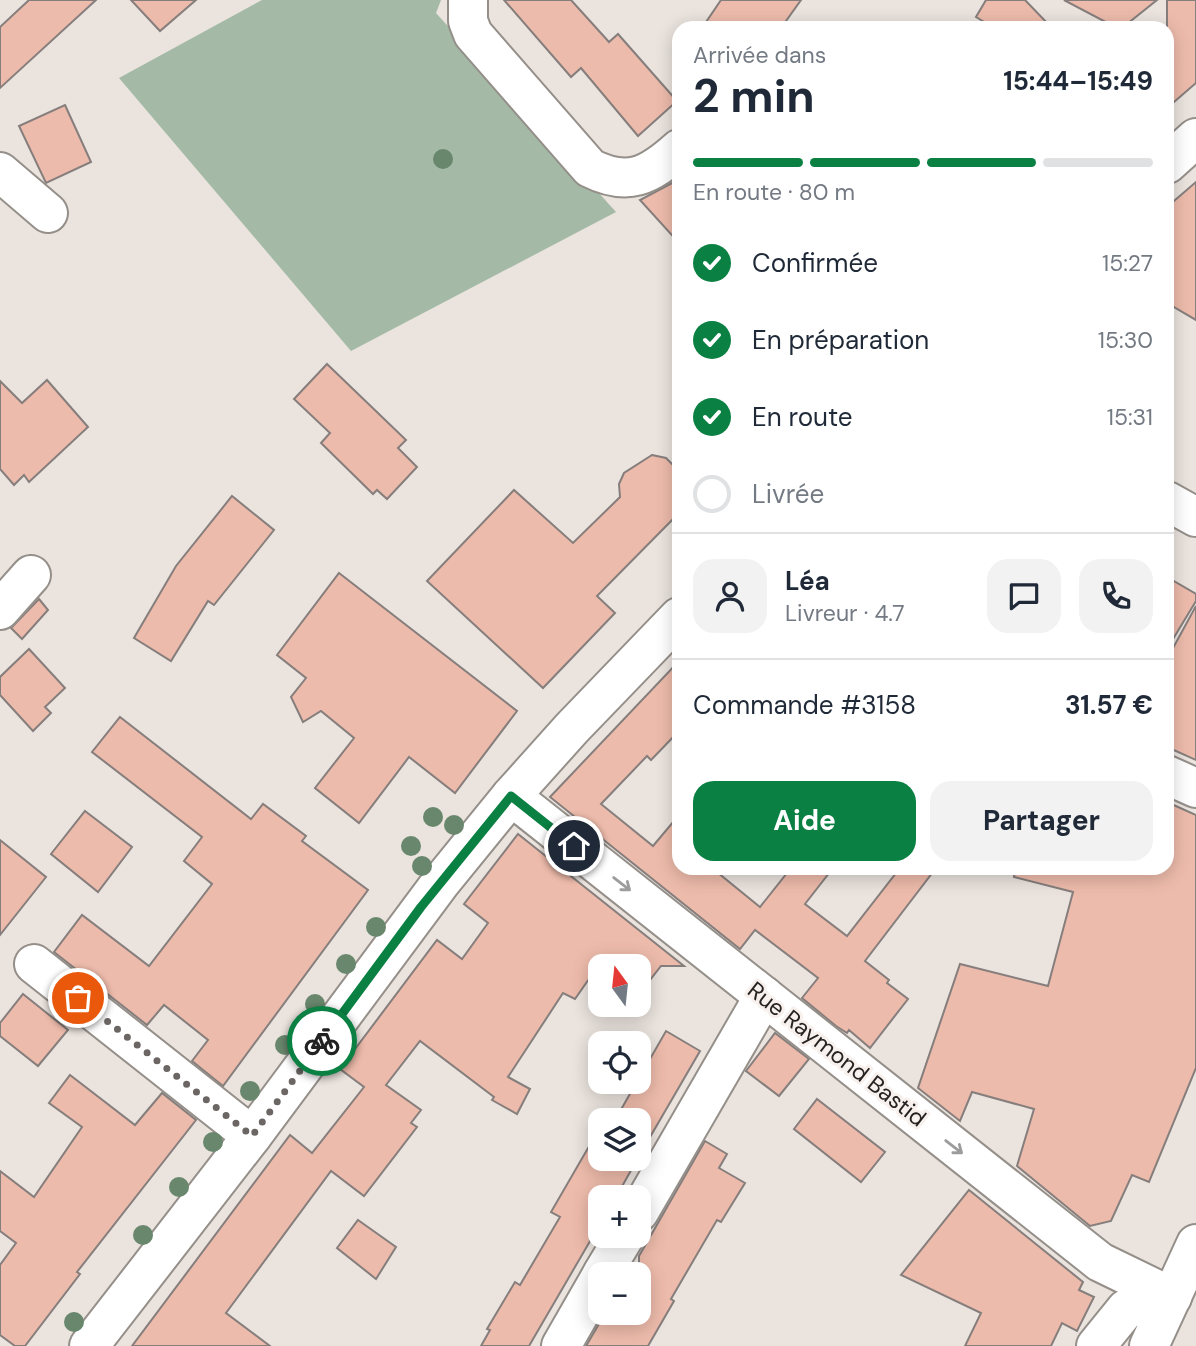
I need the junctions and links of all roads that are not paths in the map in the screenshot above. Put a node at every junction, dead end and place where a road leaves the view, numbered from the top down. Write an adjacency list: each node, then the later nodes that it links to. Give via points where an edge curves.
1 (468, 0): 3 (street, via 472,34 590,168 622,179 641,176)
2 (1196, 138): 4 (street)
3 (672, 156)
4 (1174, 158)
5 (0, 172): 6 (street)
6 (48, 213)
7 (1174, 506): 8 (street)
8 (1196, 517)
9 (32, 575): 10 (street)
10 (0, 610)
11 (672, 624): 14 (street)
12 (1174, 778): 13 (street)
13 (1196, 788)
14 (511, 796): 16 (street, Rue Raymond Bastid, one-way to 16); 17 (street, via 421,907)
15 (34, 964): 17 (street)
16 (764, 996): 18 (street); 21 (street, Rue Raymond Bastid, one-way to 21, via 1100,1262)
17 (252, 1136): 22 (street)
18 (651, 1191)
19 (1196, 1244): 21 (street)
20 (588, 1299): 23 (street)
21 (1159, 1324): 24 (street, via 1126,1309)
22 (89, 1346)
23 (561, 1346)
24 (1096, 1346)

